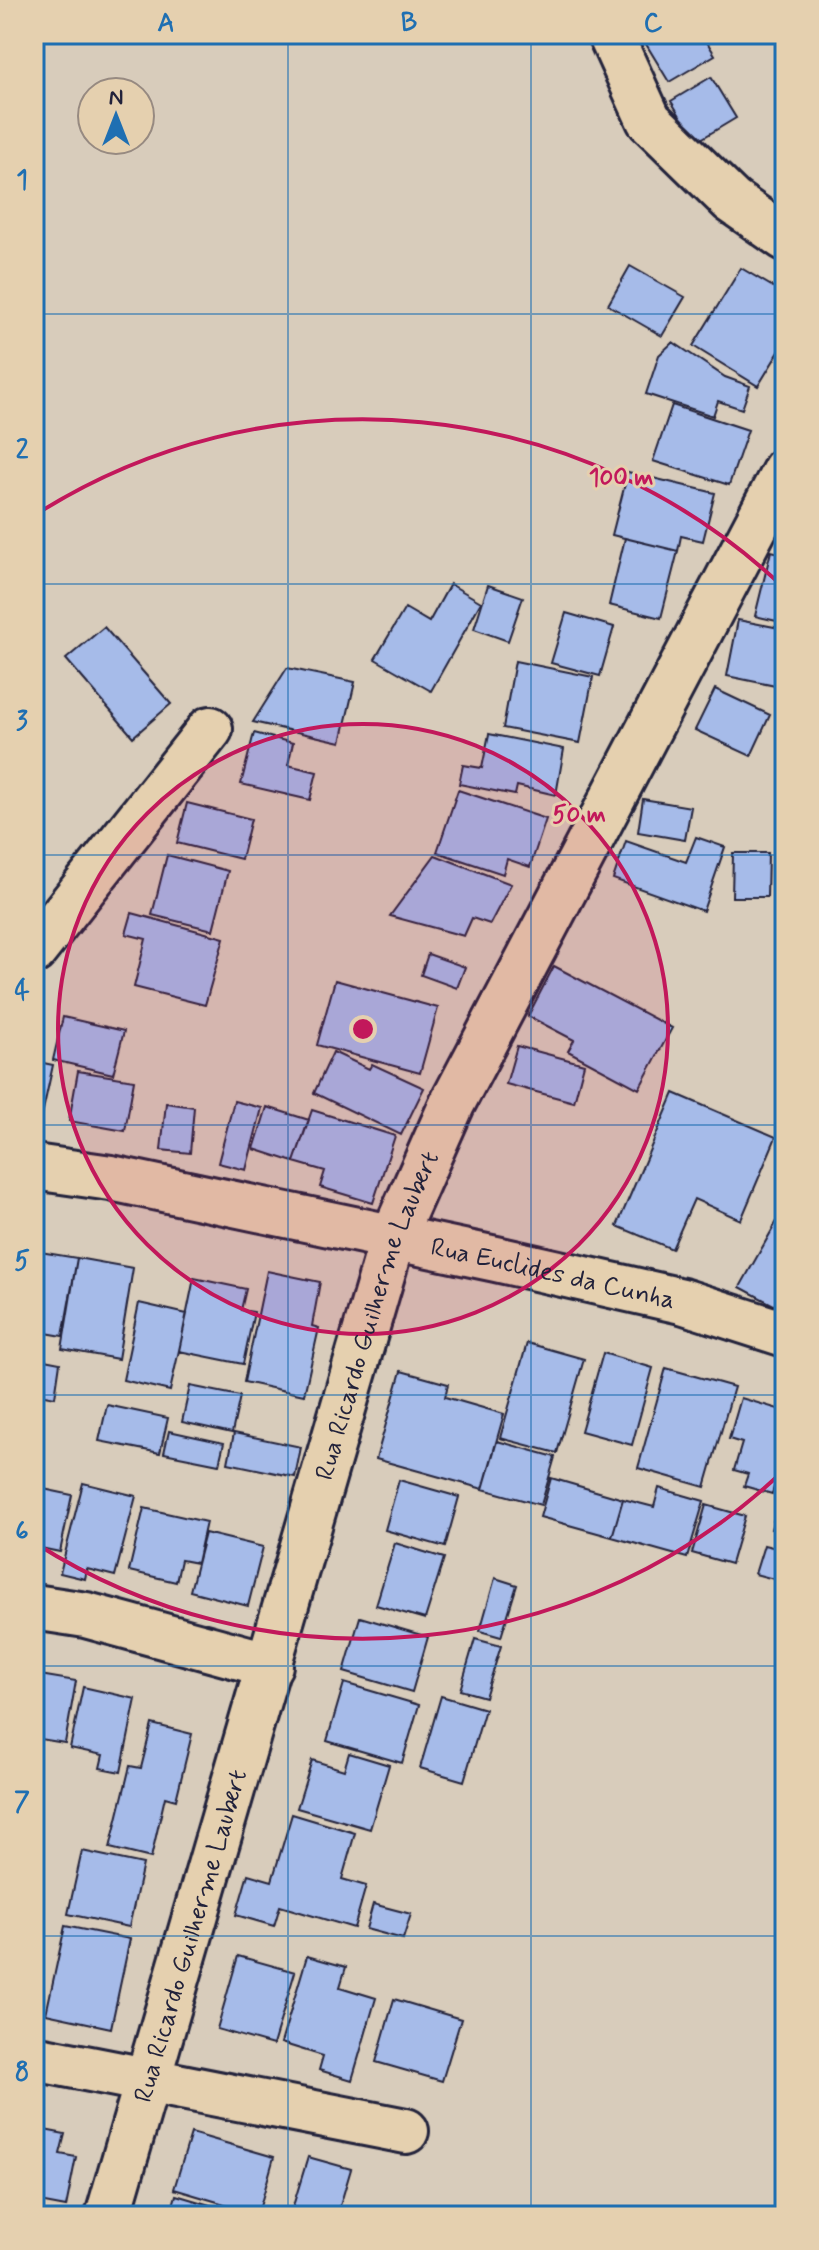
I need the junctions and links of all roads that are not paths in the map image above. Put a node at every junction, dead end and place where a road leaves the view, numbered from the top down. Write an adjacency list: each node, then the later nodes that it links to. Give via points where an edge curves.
1 (610, 34): 2 (street, via 649,120 732,201)
2 (785, 238)
3 (785, 470): 7 (street, Rua Ricardo Guilherme Laubert, via 452,1104)
4 (210, 729): 5 (street)
5 (34, 951)
6 (34, 1167): 7 (street, Rua Euclides da Cunha)
7 (393, 1237): 8 (street, Rua Euclides da Cunha, via 682,1301); 10 (street, Rua Ricardo Guilherme Laubert)
8 (785, 1334)
9 (34, 1607): 10 (street, via 86,1615)
10 (270, 1665): 12 (street, Rua Ricardo Guilherme Laubert)
11 (34, 2058): 12 (street)
12 (149, 2081): 13 (street); 14 (street, Rua Ricardo Guilherme Laubert)
13 (406, 2131)
14 (108, 2216)

